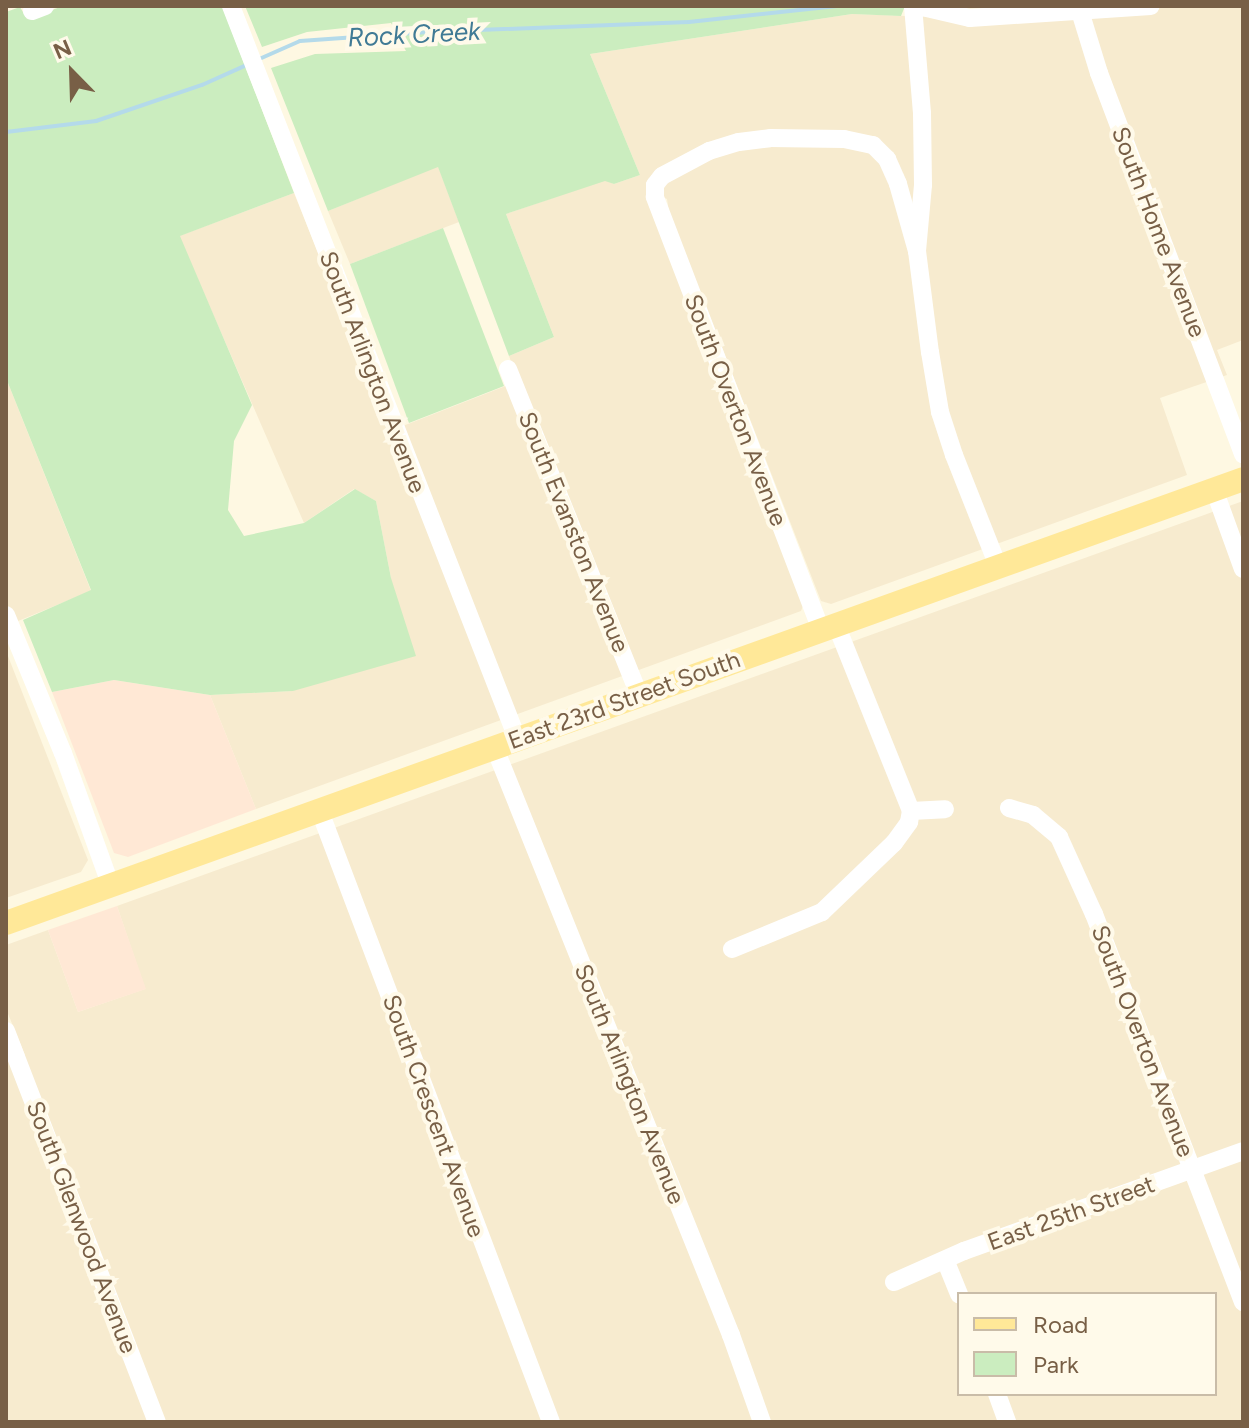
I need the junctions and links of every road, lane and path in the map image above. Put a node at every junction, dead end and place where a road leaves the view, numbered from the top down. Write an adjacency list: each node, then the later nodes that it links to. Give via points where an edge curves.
1 (231, 6): 15 (street, South Arlington Avenue)
2 (916, 6): 4 (street, via 970,18); 5 (street, via 923,185)
3 (1151, 6): 4 (street)
4 (1079, 8): 7 (street, South Home Avenue)
5 (917, 251): 10 (street, via 940,412); 13 (street, South Overton Avenue, via 898,184 887,159 873,145 844,139 739,142 662,176 655,191)
6 (508, 369): 14 (street, South Evanston Avenue)
7 (1243, 455)
8 (1243, 479): 9 (main road, East 23rd Street South)
9 (1214, 489): 10 (main road, East 23rd Street South); 11 (street)
10 (998, 566): 13 (main road, East 23rd Street South)
11 (1243, 569)
12 (6, 615): 20 (street)
13 (828, 627): 14 (main road, East 23rd Street South); 19 (street, South Overton Avenue)
14 (639, 695): 15 (main road, East 23rd Street South)
15 (505, 742): 17 (main road, East 23rd Street South); 33 (street, South Arlington Avenue)
16 (1009, 808): 25 (street, South Overton Avenue, via 1033,815 1059,837 1094,914)
17 (319, 809): 20 (main road, East 23rd Street South); 32 (street, South Crescent Avenue)
18 (945, 809): 19 (street)
19 (911, 811): 22 (street, via 894,843 822,912)
20 (111, 886): 21 (main road, East 23rd Street South)
21 (6, 923)
22 (732, 949)
23 (6, 1031): 31 (street, South Glenwood Avenue)
24 (1243, 1151): 25 (street, East 25th Street)
25 (1191, 1169): 26 (street, East 25th Street); 29 (street, South Overton Avenue)
26 (946, 1262): 27 (street, East 25th Street); 28 (street)
27 (894, 1282)
28 (958, 1292)
29 (1243, 1302)
30 (998, 1396): 34 (street)
31 (157, 1422)
32 (551, 1422)
33 (762, 1422)
34 (1007, 1422)

